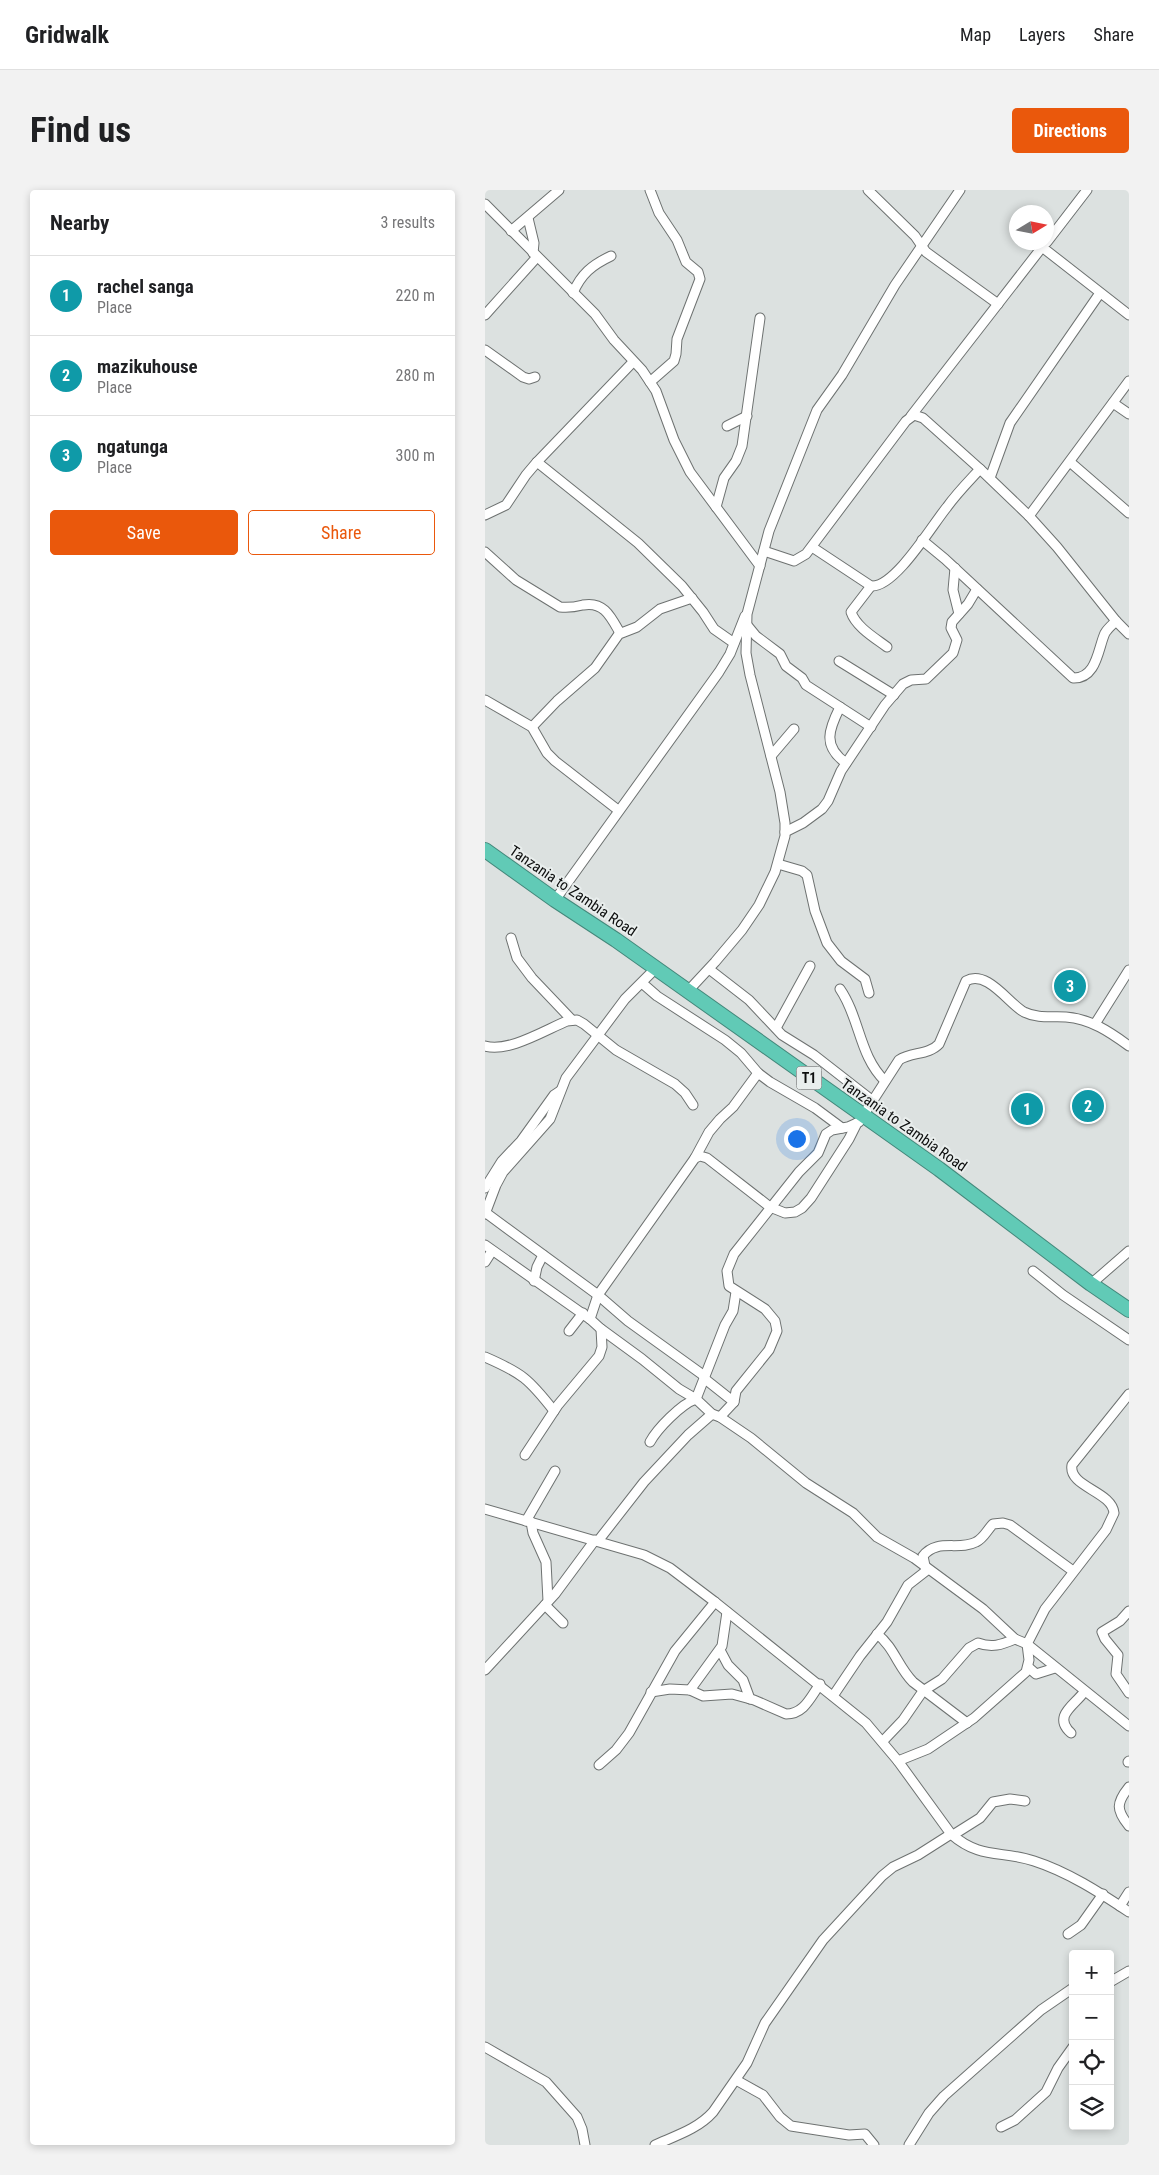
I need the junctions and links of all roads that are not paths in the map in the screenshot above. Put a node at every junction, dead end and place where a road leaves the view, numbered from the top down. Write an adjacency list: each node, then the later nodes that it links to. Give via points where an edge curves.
1 (559, 190): 8 (street)
2 (565, 190): 8 (street)
3 (650, 190): 27 (street, via 686,262 698,272 700,279 677,339 674,361)
4 (868, 190): 12 (street, via 911,231)
5 (960, 190): 12 (street)
6 (1087, 190): 11 (street)
7 (485, 204): 10 (street)
8 (544, 204): 9 (street)
9 (528, 218): 10 (street); 15 (street)
10 (511, 230): 15 (street)
11 (1054, 232)
12 (921, 246): 19 (street, via 936,261); 43 (street, via 817,410)
13 (1040, 250): 19 (street)
14 (1052, 250): 18 (street)
15 (535, 255): 17 (street); 20 (street)
16 (611, 256): 17 (street, via 585,272)
17 (573, 293): 24 (street, via 595,314)
18 (1100, 293): 21 (street); 36 (street, via 1010,423)
19 (997, 304): 31 (street)
20 (485, 315)
21 (1129, 315)
22 (761, 318): 30 (street)
23 (485, 350): 25 (street, via 523,377)
24 (633, 362): 27 (street); 33 (street)
25 (535, 376)
26 (1129, 381): 28 (street)
27 (650, 382): 37 (street, via 683,459)
28 (1113, 403): 29 (street); 34 (street)
29 (1129, 414)
30 (747, 416): 32 (street); 37 (street, via 739,455 724,478)
31 (911, 416): 35 (street, via 930,423); 42 (street)
32 (727, 426)
33 (537, 462): 38 (street, via 507,505); 49 (street, via 638,544)
34 (1070, 462): 39 (street); 40 (street)
35 (980, 469): 36 (street); 41 (street)
36 (990, 478): 40 (street)
37 (716, 507): 45 (street)
38 (488, 511)
39 (1129, 513)
40 (1029, 516): 52 (street)
41 (922, 540): 46 (street); 47 (street, via 884,583)
42 (812, 547): 43 (street, via 794,561); 47 (street)
43 (764, 551): 45 (street)
44 (485, 552): 54 (street, via 516,580 560,607 601,606)
45 (760, 566): 50 (street)
46 (955, 568): 48 (street); 51 (street, via 953,590)
47 (871, 586): 57 (street, via 851,612)
48 (977, 590): 51 (street); 52 (street, via 1075,679 1097,662 1106,633)
49 (692, 598): 54 (street, via 666,606 637,627); 56 (street, via 714,629)
50 (747, 614): 53 (street); 56 (street)
51 (959, 614): 59 (street, via 951,624 957,640 953,653 928,677 908,680)
52 (1116, 621): 55 (street)
53 (747, 625): 61 (street, via 780,654 786,666 806,685); 65 (street, via 747,663)
54 (620, 633): 63 (street, via 595,668 557,701)
55 (1129, 634)
56 (734, 643): 67 (street, via 719,672)
57 (887, 647)
58 (839, 661): 59 (street)
59 (894, 695): 62 (street)
60 (485, 700): 63 (street)
61 (840, 707): 62 (street); 66 (street, via 831,726 829,740 833,750)
62 (871, 727): 66 (street)
63 (533, 728): 67 (street, via 555,761)
64 (794, 729): 65 (street)
65 (771, 756): 68 (street, via 783,807)
66 (846, 763): 68 (street, via 822,809)
67 (618, 810): 71 (street)
68 (785, 832): 70 (street)
69 (485, 850): 71 (highway, Tanzania to Zambia Road / T1)
70 (778, 864): 75 (street, via 759,905); 80 (street, via 807,875 827,943 841,962 865,978)
71 (555, 900): 74 (highway, Tanzania to Zambia Road / T1)
72 (511, 938): 81 (street, via 517,958)
73 (809, 966): 83 (street)
74 (655, 968): 77 (street); 79 (highway, Tanzania to Zambia Road / T1)
75 (709, 968): 79 (street); 83 (street, via 749,1000)
76 (1129, 970): 82 (street)
77 (642, 983): 84 (street, via 625,999); 87 (street, via 725,1040)
78 (839, 989): 88 (street, via 851,1008 870,1062)
79 (688, 991): 92 (highway, Tanzania to Zambia Road / T1)
80 (869, 993)
81 (572, 1020): 84 (street, via 584,1024); 85 (street, via 509,1045)
82 (1095, 1024): 86 (street); 88 (street, via 1069,1017 1030,1014 1019,1009 999,989 979,980 969,980 963,986 939,1044 931,1050 901,1058)
83 (776, 1028): 90 (street)
84 (599, 1036): 89 (street, via 566,1078); 91 (street, via 616,1050 682,1089)
85 (485, 1046)
86 (1129, 1046)
87 (758, 1073): 93 (street); 94 (street, via 709,1132)
88 (885, 1081): 90 (street)
89 (560, 1091): 95 (street, via 549,1100); 97 (street, via 550,1119 503,1172)
90 (873, 1101): 92 (street)
91 (693, 1105)
92 (860, 1120): 93 (street); 96 (street, via 802,1208 789,1213); 104 (highway, Tanzania to Zambia Road / T1, via 986,1203)
93 (842, 1128): 96 (street, via 826,1134 818,1153)
94 (695, 1158): 96 (street, via 707,1158); 106 (street)
95 (485, 1188)
96 (770, 1207): 105 (street, via 728,1268 729,1286)
97 (485, 1214): 100 (street)
98 (489, 1248): 101 (street); 103 (street)
99 (1129, 1252): 104 (street)
100 (543, 1255): 103 (street); 106 (street)
101 (485, 1262)
102 (1033, 1271): 111 (street)
103 (534, 1282): 108 (street)
104 (1091, 1284): 107 (highway, Tanzania to Zambia Road / T1)
105 (736, 1292): 113 (street, via 733,1311); 116 (street, via 765,1309 775,1321 777,1331 769,1350 736,1391)
106 (598, 1295): 108 (street); 113 (street, via 627,1321)
107 (1129, 1310)
108 (586, 1316): 109 (street); 110 (street)
109 (601, 1329): 115 (street); 117 (street, via 599,1356)
110 (569, 1331)
111 (1129, 1340)
112 (485, 1357): 117 (street, via 526,1378)
113 (704, 1377): 115 (street); 116 (street)
114 (1129, 1394): 126 (street, via 1072,1465 1076,1478 1110,1502 1114,1513 1106,1530)
115 (696, 1399): 118 (street); 119 (street, via 681,1406)
116 (734, 1402): 118 (street)
117 (553, 1411): 120 (street)
118 (716, 1415): 124 (street, via 688,1434); 125 (street, via 751,1438 806,1484 853,1513 877,1537)
119 (650, 1442)
120 (525, 1455)
121 (555, 1471): 123 (street)
122 (485, 1509): 123 (street)
123 (528, 1521): 124 (street); 128 (street, via 546,1562)
124 (597, 1541): 127 (street, via 651,1558); 128 (street)
125 (926, 1568): 126 (street, via 923,1556 931,1549 977,1542 993,1524 1003,1523); 132 (street, via 908,1585); 133 (street, via 983,1609)
126 (1073, 1571): 134 (street, via 1045,1609)
127 (715, 1602): 130 (street); 142 (street, via 683,1638)
128 (547, 1603): 131 (street); 138 (street)
129 (1129, 1611): 144 (street, via 1102,1632 1118,1655 1116,1674)
130 (727, 1612): 135 (street); 139 (street)
131 (563, 1623)
132 (877, 1634): 141 (street, via 891,1648 906,1675); 145 (street)
133 (1015, 1639): 134 (street); 141 (street, via 1000,1646 974,1644 942,1679)
134 (1027, 1644): 136 (street); 137 (street)
135 (720, 1650): 140 (street); 146 (street, via 728,1665 743,1680)
136 (1028, 1667): 137 (street, via 1036,1674); 147 (street, via 1010,1687)
137 (1055, 1668): 143 (street)
138 (485, 1670)
139 (820, 1684): 145 (street); 146 (street, via 807,1704 797,1712 786,1714)
140 (690, 1690): 142 (street, via 670,1688); 146 (street, via 703,1696 724,1693)
141 (923, 1691): 147 (street); 150 (street)
142 (651, 1692): 152 (street, via 629,1733)
143 (1084, 1692): 148 (street); 149 (street, via 1064,1716 1065,1727)
144 (1129, 1693)
145 (833, 1696): 150 (street)
146 (749, 1699)
147 (967, 1723): 151 (street, via 928,1749)
148 (1129, 1726)
149 (1071, 1733)
150 (883, 1741): 151 (street)
151 (898, 1761): 156 (street)
152 (599, 1765)
153 (1129, 1787): 155 (street, via 1119,1803 1122,1818)
154 (1025, 1801): 156 (street, via 993,1802 980,1818)
155 (1129, 1826)
156 (952, 1834): 158 (street, via 979,1851 1037,1862); 167 (street, via 888,1871 833,1928 765,2023 752,2056)
157 (1129, 1892): 159 (street)
158 (1103, 1894): 159 (street); 161 (street, via 1081,1925)
159 (1120, 1906): 160 (street)
160 (1129, 1912)
161 (1067, 1934)
162 (1129, 1971): 163 (street)
163 (1114, 1980)
164 (1069, 1991): 172 (street, via 1041,2010 944,2096)
165 (485, 2047): 169 (street, via 554,2089 579,2121)
166 (1069, 2053): 168 (street, via 1042,2097 1015,2120)
167 (736, 2080): 170 (street, via 707,2119); 171 (street, via 763,2095 791,2126 849,2135 865,2134)
168 (1001, 2127)
169 (585, 2145)
170 (655, 2145)
171 (874, 2145)
172 (909, 2145)

